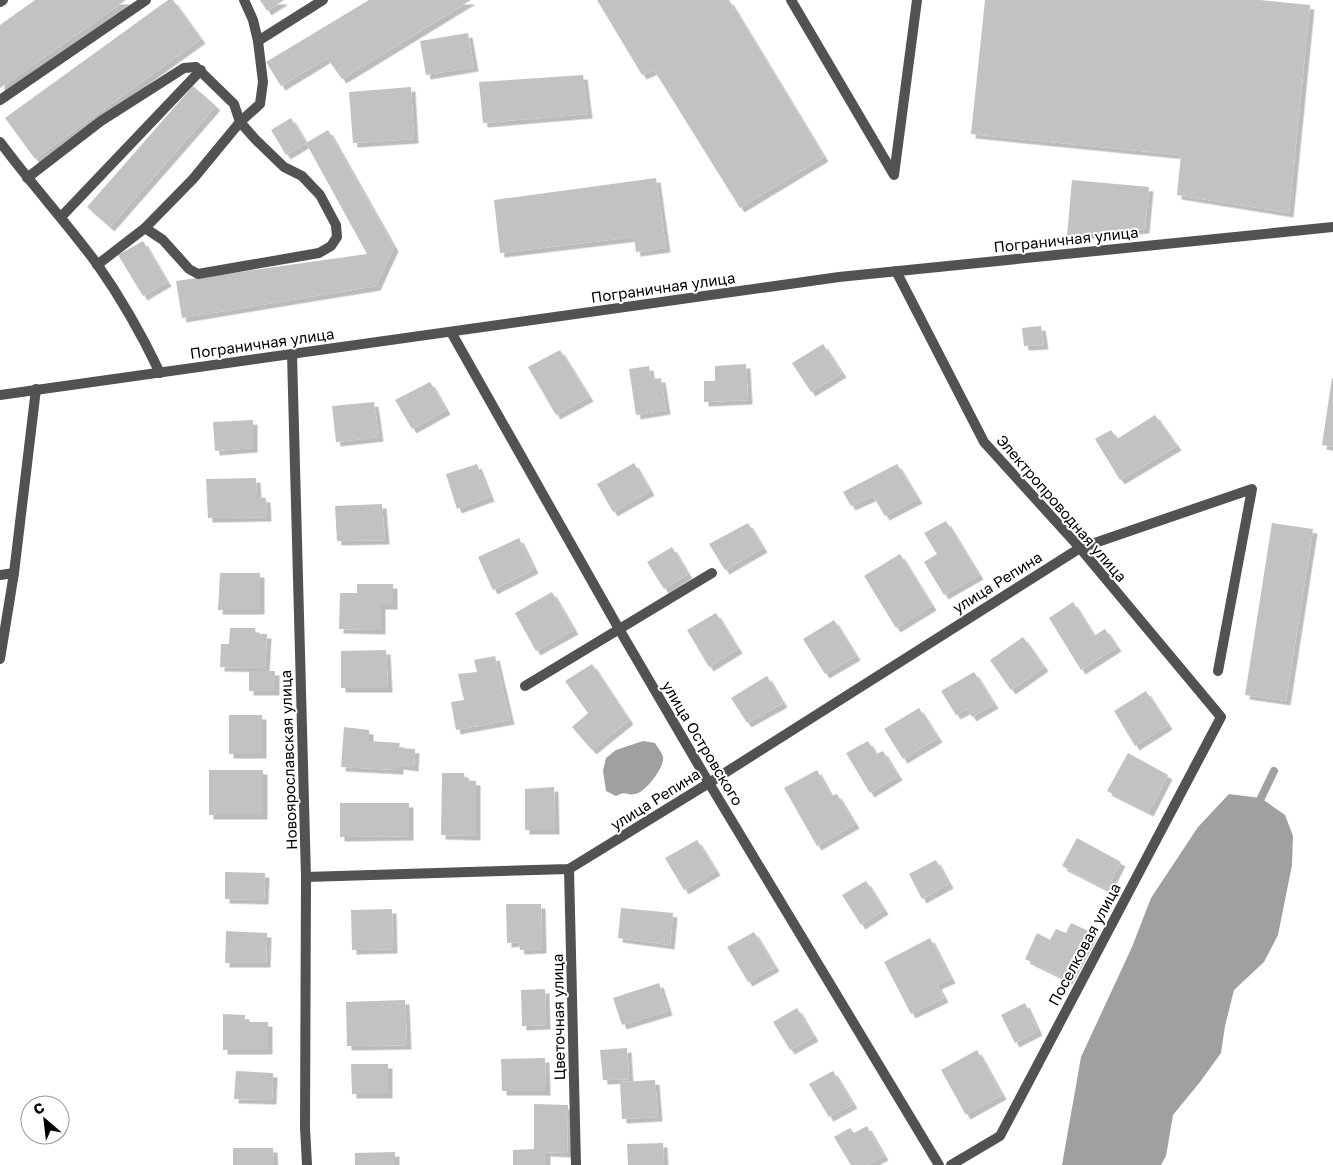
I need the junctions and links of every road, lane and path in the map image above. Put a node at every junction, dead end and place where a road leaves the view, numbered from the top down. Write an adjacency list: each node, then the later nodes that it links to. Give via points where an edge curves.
1 (3, 0): 7 (street)
2 (146, 0): 10 (street)
3 (244, 0): 8 (street)
4 (323, 0): 8 (street)
5 (791, 0): 6 (street, via 894,175)
6 (917, 0)
7 (0, 2)
8 (258, 41): 11 (street, via 263,82 260,104)
9 (202, 70): 11 (street, via 234,104); 13 (street, via 184,68 101,121); 14 (street)
10 (0, 100)
11 (240, 122): 16 (street); 16 (street, via 284,168 302,176 320,195 336,225 337,237 331,246 319,252 198,274 189,269 163,240)
12 (0, 142): 13 (street)
13 (26, 178): 14 (street)
14 (61, 217): 17 (street)
15 (1333, 227): 18 (street, Пограничная улица)
16 (145, 228): 17 (street)
17 (97, 265): 21 (street, via 122,302)
18 (896, 271): 19 (street, Пограничная улица); 24 (street, Электропроводная улица, via 984,442)
19 (450, 332): 20 (street, Пограничная улица); 28 (street, улица Островского)
20 (292, 354): 21 (street, Пограничная улица); 35 (street, Новоярославская улица)
21 (160, 372): 22 (street, Пограничная улица)
22 (36, 389): 23 (street, Пограничная улица); 25 (street)
23 (0, 394)
24 (1080, 548): 30 (street, улица Репина, via 1252,489); 32 (street, Электропроводная улица); 33 (street, улица Репина)
25 (14, 573): 27 (street); 29 (street)
26 (712, 574): 28 (street)
27 (0, 575)
28 (619, 629): 31 (street); 33 (street, улица Островского)
29 (0, 659)
30 (1218, 671)
31 (525, 686)
32 (1222, 717): 39 (street, Поселковая улица, via 1000,1136)
33 (709, 783): 34 (street, улица Репина); 38 (street, улица Островского)
34 (569, 869): 35 (street, улица Репина); 37 (street, Цветочная улица)
35 (306, 877): 36 (street, Новоярославская улица)
36 (307, 1165)
37 (576, 1165)
38 (939, 1165)
39 (952, 1165)

